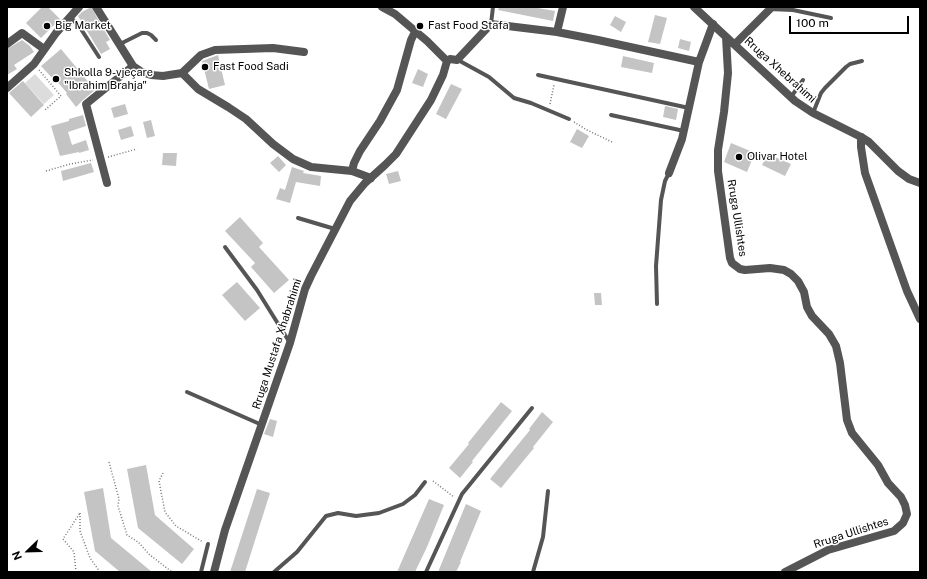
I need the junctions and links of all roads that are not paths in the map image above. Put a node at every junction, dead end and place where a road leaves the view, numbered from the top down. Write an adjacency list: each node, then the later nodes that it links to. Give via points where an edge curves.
1 (80, 7): 8 (street)
2 (96, 7): 17 (street)
3 (382, 7): 12 (street, via 395,14)
4 (493, 7): 10 (lane)
5 (563, 7): 13 (street)
6 (694, 7): 11 (street, Rruga Xhebrahimi)
7 (770, 8): 9 (lane); 18 (street)
8 (70, 17): 19 (street); 21 (lane, via 79,26)
9 (831, 18)
10 (491, 24): 13 (street); 22 (street)
11 (712, 24): 14 (street, Rruga Xhebrahimi); 24 (street)
12 (415, 32): 23 (street); 38 (street, via 397,90 360,151)
13 (558, 32): 24 (street)
14 (726, 37): 18 (street, Rruga Xhebrahimi); 60 (street, Rruga Ullishtes, via 728,73 718,150 718,171 730,258 740,269 784,270 798,281 812,316 829,334 836,346 846,420 852,433 905,504 906,514 903,523 894,531 828,550)
15 (156, 40): 17 (lane, via 147,33 142,33)
16 (7, 44): 19 (street, via 22,33)
17 (120, 44): 26 (street)
18 (735, 44): 31 (street, Rruga Xhebrahimi)
19 (44, 49): 30 (street, via 34,64)
20 (304, 52): 27 (street, via 272,48 215,50 201,55)
21 (99, 57)
22 (457, 60): 23 (street); 35 (lane, via 489,77 514,98)
23 (447, 61): 40 (street, Rruga Mustafa Xhabrahimi, via 431,100 415,126 396,154)
24 (699, 62): 32 (street)
25 (862, 62): 33 (lane, via 850,64 825,88)
26 (133, 66): 27 (street, via 151,75); 41 (street, via 86,104)
27 (182, 73): 38 (street, via 198,89 246,119 272,144 293,159 311,167)
28 (538, 75): 32 (lane)
29 (803, 80): 31 (lane)
30 (7, 88)
31 (791, 97): 33 (street, Rruga Xhebrahimi)
32 (690, 108): 36 (street)
33 (813, 113): 37 (street, Rruga Xhebrahimi)
34 (611, 116): 36 (lane)
35 (569, 119)
36 (684, 131): 39 (street)
37 (861, 137): 42 (street, Rruga Xhebrahimi, via 898,171); 47 (street, via 868,180 907,292)
38 (352, 172): 40 (street)
39 (669, 173): 46 (lane, via 661,200)
40 (371, 178): 44 (street, Rruga Mustafa Xhabrahimi, via 350,201)
41 (107, 183)
42 (920, 183)
43 (298, 218): 44 (lane)
44 (335, 229): 48 (street, Rruga Mustafa Xhabrahimi, via 305,289)
45 (226, 247): 48 (lane)
46 (656, 304)
47 (920, 319)
48 (290, 343): 51 (street, Rruga Mustafa Xhabrahimi)
49 (187, 392): 51 (lane)
50 (532, 408): 58 (lane, via 462,494)
51 (262, 425): 56 (street, Rruga Mustafa Xhabrahimi, via 225,530)
52 (425, 482): 57 (lane, via 416,495 403,504 379,513 356,516 338,513 326,516 297,552)
53 (548, 491): 59 (lane, via 543,537)
54 (208, 544): 55 (lane)
55 (201, 572)
56 (214, 572)
57 (274, 572)
58 (426, 572)
59 (533, 572)
60 (785, 572)

